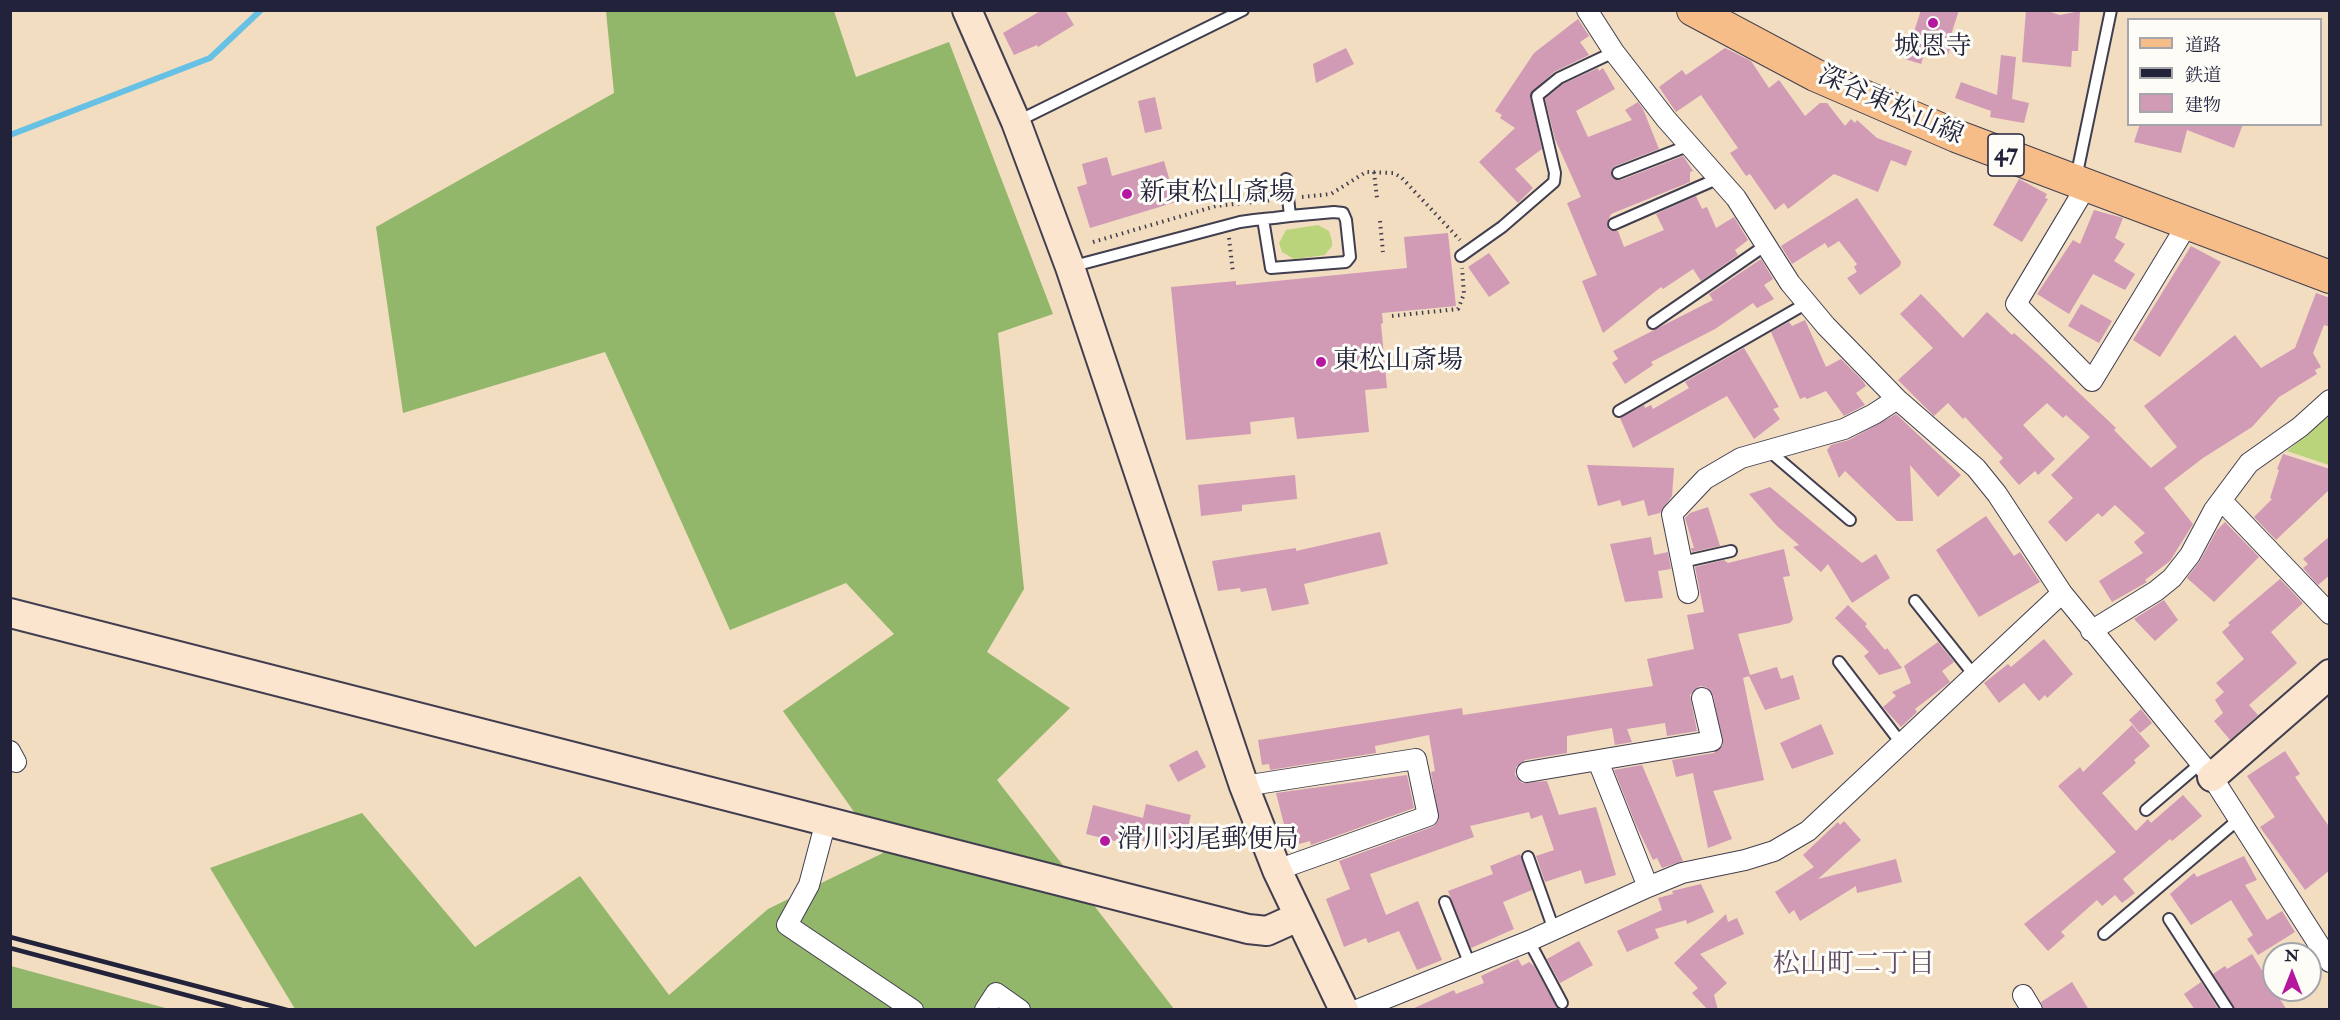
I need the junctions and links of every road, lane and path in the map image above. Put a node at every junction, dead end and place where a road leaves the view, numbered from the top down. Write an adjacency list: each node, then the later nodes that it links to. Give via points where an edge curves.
1 (967, 10): 7 (street)
2 (1243, 10): 7 (lane)
3 (1587, 10): 6 (street)
4 (1694, 10): 13 (main road, 深谷東松山線 / 47, via 1815,75 1956,136)
5 (2111, 10): 13 (lane)
6 (1614, 52): 8 (street); 26 (lane, via 1559,78 1537,96 1554,182)
7 (1016, 122): 27 (street)
8 (1690, 146): 10 (lane); 11 (street)
9 (1374, 172): 14 (path, via 1358,176 1331,194); 15 (path); 26 (path, via 1402,177 1457,234)
10 (1618, 173)
11 (1719, 178): 21 (lane); 24 (street)
12 (1286, 179): 17 (lane)
13 (2081, 183): 20 (main road, 深谷東松山線 / 47); 20 (street, via 2016,304 2092,381)
14 (1301, 197)
15 (1377, 198)
16 (1279, 199): 23 (path, via 1216,206)
17 (1290, 216): 18 (lane); 18 (lane, via 1343,213 1350,257 1346,262 1271,268)
18 (1269, 219): 27 (lane, via 1228,225)
19 (1380, 221): 25 (path)
20 (2188, 223): 29 (main road, 深谷東松山線 / 47)
21 (1614, 224)
22 (1229, 237): 28 (path)
23 (1093, 242)
24 (1766, 245): 30 (street); 32 (lane)
25 (1383, 252)
26 (1461, 256): 31 (path, via 1464,294 1458,309)
27 (1070, 267): 55 (street)
28 (1233, 273)
29 (2330, 277)
30 (1807, 303): 33 (street); 35 (lane)
31 (1392, 316)
32 (1653, 323)
33 (1897, 399): 36 (street, via 1844,429); 42 (street, via 1976,468)
34 (2330, 400): 37 (street, via 2249,463)
35 (1619, 411)
36 (1768, 449): 38 (lane); 40 (street, via 1740,458 1705,479 1672,514)
37 (2222, 501): 45 (street); 46 (street, via 2172,578)
38 (1850, 520)
39 (1731, 551): 40 (lane)
40 (1682, 562): 41 (street)
41 (1688, 593)
42 (2062, 593): 46 (street); 49 (street)
43 (1915, 601): 49 (lane)
44 (10, 614): 58 (street)
45 (2330, 614)
46 (2091, 631): 53 (street)
47 (1839, 662): 51 (lane)
48 (2330, 674): 53 (street)
49 (1974, 675): 51 (street)
50 (1702, 698): 52 (street, via 1712,741)
51 (1901, 743): 61 (street, via 1808,831 1774,851 1682,873)
52 (1598, 761): 54 (street); 61 (street)
53 (2206, 770): 56 (lane); 57 (street)
54 (1527, 772)
55 (1244, 786): 60 (street); 60 (street, via 1416,759 1428,816)
56 (2146, 810)
57 (2239, 819): 66 (lane); 68 (street)
58 (826, 821): 63 (street, via 1248,929 1267,931); 71 (street, via 809,885 787,925)
59 (1528, 857): 65 (lane)
60 (1277, 870): 63 (street)
61 (1648, 887): 65 (street)
62 (1445, 902): 69 (lane)
63 (1298, 917): 74 (street)
64 (2169, 919): 76 (lane)
65 (1554, 930): 67 (street)
66 (2104, 934)
67 (1529, 941): 69 (street); 70 (lane)
68 (2330, 962)
69 (1470, 965): 75 (street)
70 (1562, 1003)
71 (913, 1010)
72 (985, 1010): 73 (street, via 996,993)
73 (1020, 1010)
74 (1344, 1010)
75 (1357, 1010)
76 (2228, 1010)

